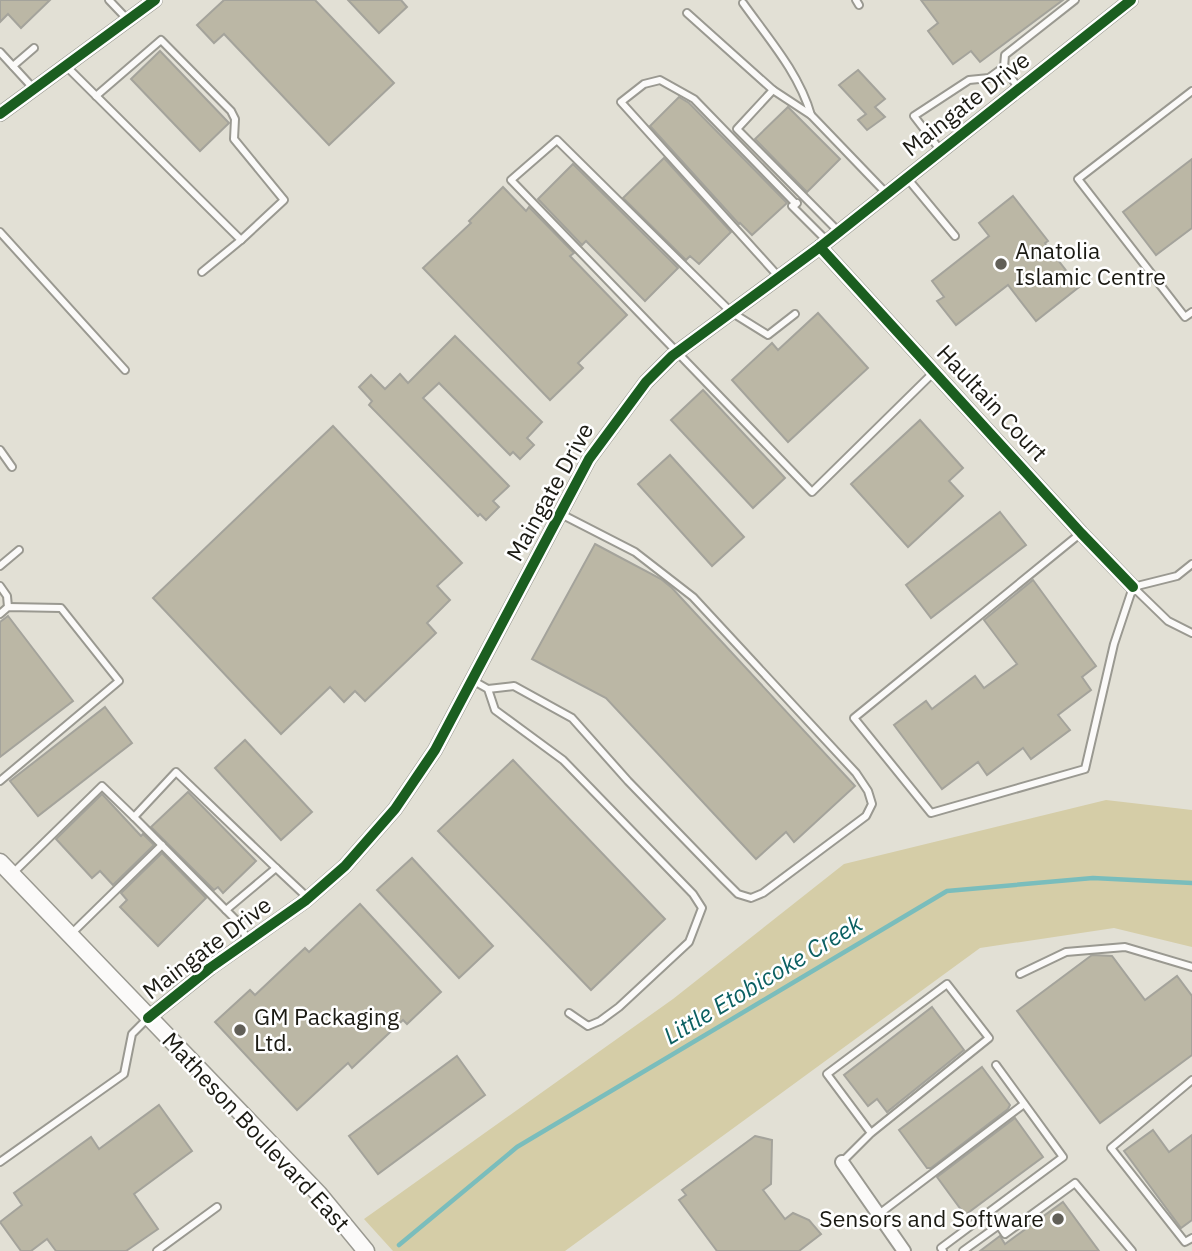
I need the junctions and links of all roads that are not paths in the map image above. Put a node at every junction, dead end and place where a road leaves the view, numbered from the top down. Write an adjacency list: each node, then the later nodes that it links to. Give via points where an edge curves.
1 (109, 0): 7 (lane)
2 (155, 0): 7 (street)
3 (1075, 0): 12 (lane, via 1005,55)
4 (1131, 0): 14 (street, Maingate Drive)
5 (743, 3): 19 (lane, via 785,60)
6 (687, 13): 15 (lane)
7 (128, 20): 11 (street)
8 (34, 48): 10 (lane)
9 (0, 52): 10 (lane)
10 (13, 66): 13 (lane)
11 (66, 66): 13 (street); 17 (lane)
12 (1004, 67): 14 (lane); 20 (lane, via 989,78 969,80 914,116)
13 (34, 89): 18 (street)
14 (1019, 89): 20 (street, Maingate Drive)
15 (773, 90): 19 (lane); 23 (lane, via 737,129)
16 (1192, 91): 34 (lane, via 1078,179)
17 (96, 96): 28 (lane); 28 (lane, via 161,40 231,111 234,139 284,200)
18 (0, 114)
19 (811, 115): 22 (lane)
20 (941, 151): 21 (street, Maingate Drive)
21 (906, 178): 22 (street, Maingate Drive); 27 (lane)
22 (886, 193): 25 (street, Maingate Drive)
23 (805, 197): 24 (lane); 25 (lane)
24 (796, 204): 29 (lane, via 792,206); 31 (lane, via 694,99 660,80 644,84 621,102)
25 (838, 231): 29 (street, Maingate Drive)
26 (0, 232): 37 (lane)
27 (955, 236)
28 (241, 240): 30 (lane)
29 (823, 244): 31 (street, Maingate Drive); 38 (street, Haultain Court)
30 (202, 272)
31 (779, 277): 32 (street, Maingate Drive)
32 (731, 312): 33 (lane, via 768,335); 36 (street, Maingate Drive); 36 (lane, via 557,140 511,180)
33 (794, 314)
34 (1189, 314): 35 (lane)
35 (1192, 324)
36 (679, 352): 38 (lane, via 812,492); 41 (street, Maingate Drive, via 646,382 615,421)
37 (125, 370)
38 (934, 372): 42 (street, Haultain Court)
39 (0, 450): 40 (lane)
40 (12, 467)
41 (561, 514): 51 (street, Maingate Drive); 52 (lane, via 635,551 693,597 856,773 872,804 866,816 751,898 738,894 572,718 514,686)
42 (1081, 533): 47 (street, Haultain Court); 47 (lane, via 854,718 930,813 1085,769 1114,644)
43 (19, 550): 45 (lane)
44 (1192, 564): 47 (lane, via 1177,576)
45 (0, 566)
46 (0, 586): 48 (lane)
47 (1133, 587): 50 (lane, via 1168,621)
48 (8, 607): 49 (lane); 53 (lane, via 61,608 119,681)
49 (0, 614)
50 (1192, 633)
51 (472, 680): 52 (lane); 58 (street, Maingate Drive, via 435,750 395,809 345,866)
52 (488, 690): 64 (lane, via 495,710 563,760 702,908 689,942 619,1007 588,1026)
53 (0, 781)
54 (134, 817): 55 (lane); 56 (lane, via 102,786); 57 (lane, via 176,772)
55 (162, 845): 59 (lane); 60 (lane)
56 (6, 868): 60 (street, Matheson Boulevard East)
57 (276, 868): 58 (lane); 59 (lane)
58 (308, 898): 61 (street, Maingate Drive)
59 (226, 910): 61 (lane)
60 (69, 935): 65 (street, Matheson Boulevard East)
61 (249, 942): 65 (street, Maingate Drive)
62 (1192, 967): 63 (lane, via 1125,947 1066,952)
63 (1020, 974)
64 (569, 1013)
65 (148, 1018): 70 (lane, via 132,1034 124,1074); 77 (street, Matheson Boulevard East, via 319,1194)
66 (996, 1065): 68 (lane)
67 (1192, 1080): 74 (lane, via 1111,1148)
68 (1024, 1104): 73 (lane); 79 (lane, via 1063,1157)
69 (871, 1133): 69 (lane, via 989,1038 947,984 827,1074); 71 (lane)
70 (0, 1162)
71 (842, 1162): 73 (street)
72 (217, 1207): 76 (lane)
73 (879, 1214): 78 (street)
74 (1189, 1240): 75 (lane)
75 (1192, 1250)
76 (157, 1251)
77 (366, 1251)
78 (904, 1251)
79 (943, 1251)
80 (963, 1251): 81 (lane, via 999,1224 1005,1234 1075,1183)
81 (1132, 1251)

